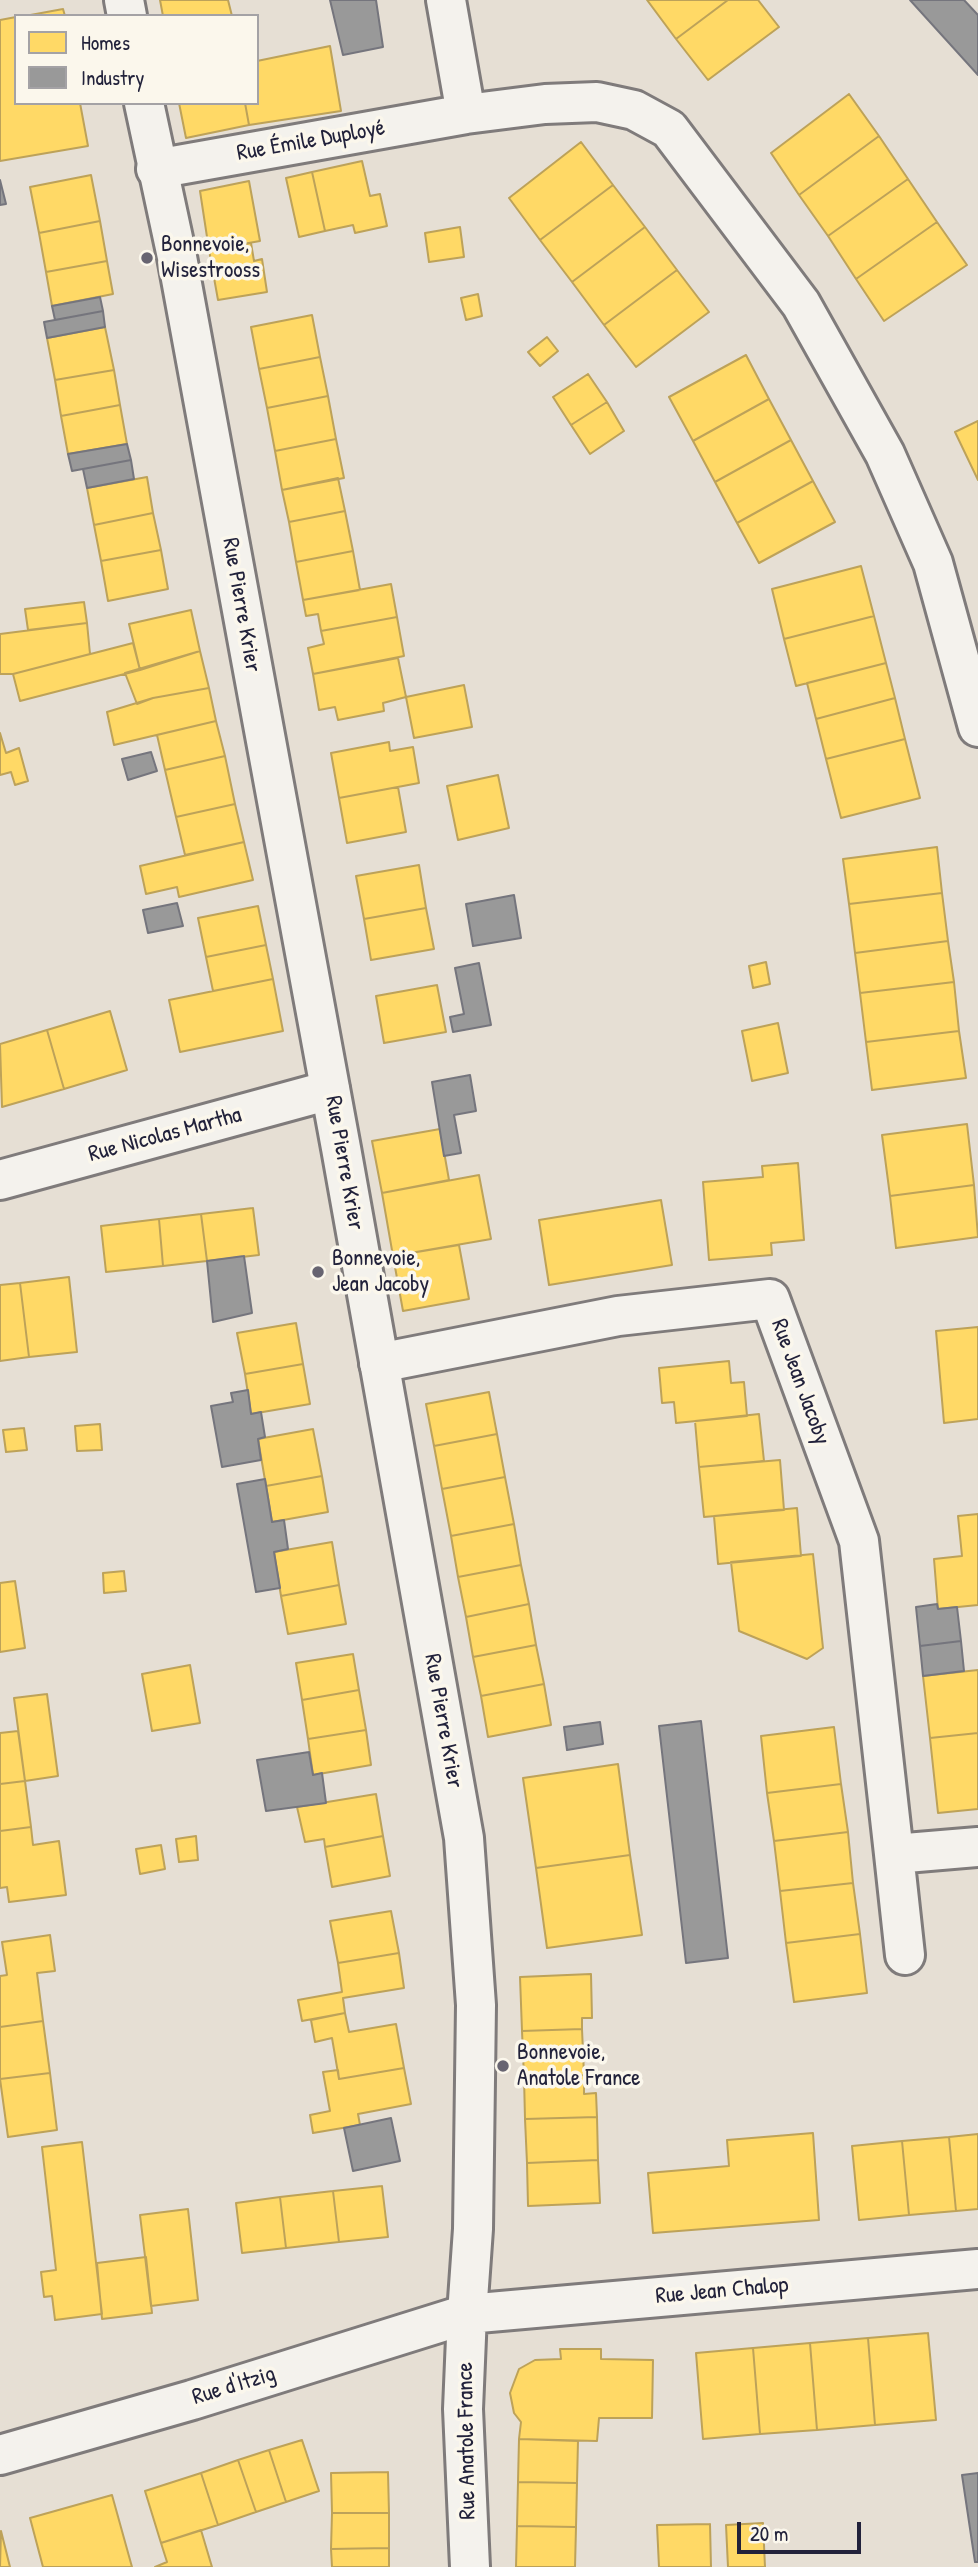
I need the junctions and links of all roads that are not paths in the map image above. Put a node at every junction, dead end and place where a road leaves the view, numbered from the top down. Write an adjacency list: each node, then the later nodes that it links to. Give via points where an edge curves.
1 (446, 0): 3 (street)
2 (144, 105): 4 (street, Rue Pierre Krier)
3 (466, 114): 4 (street, Rue Émile Duployé); 5 (street, Rue Émile Duployé, via 597,102 634,110 669,130 801,304 885,454 933,563)
4 (156, 169): 6 (street, Rue Pierre Krier, via 177,257)
5 (978, 727)
6 (331, 1090): 7 (street, Rue Nicolas Martha); 8 (street, Rue Pierre Krier)
7 (0, 1180)
8 (379, 1363): 10 (street, Rue Jean Jacoby, via 618,1317 770,1299 859,1541); 13 (street, Rue Pierre Krier, via 464,1838 476,2005 473,2229)
9 (978, 1847): 10 (street)
10 (894, 1854): 11 (street, Rue Jean Jacoby)
11 (905, 1955)
12 (978, 2269): 13 (street, Rue Jean Chalop)
13 (467, 2314): 14 (street, Rue d'Itzig); 15 (street, Rue Anatole France, via 463,2409)
14 (0, 2455)
15 (470, 2567)

